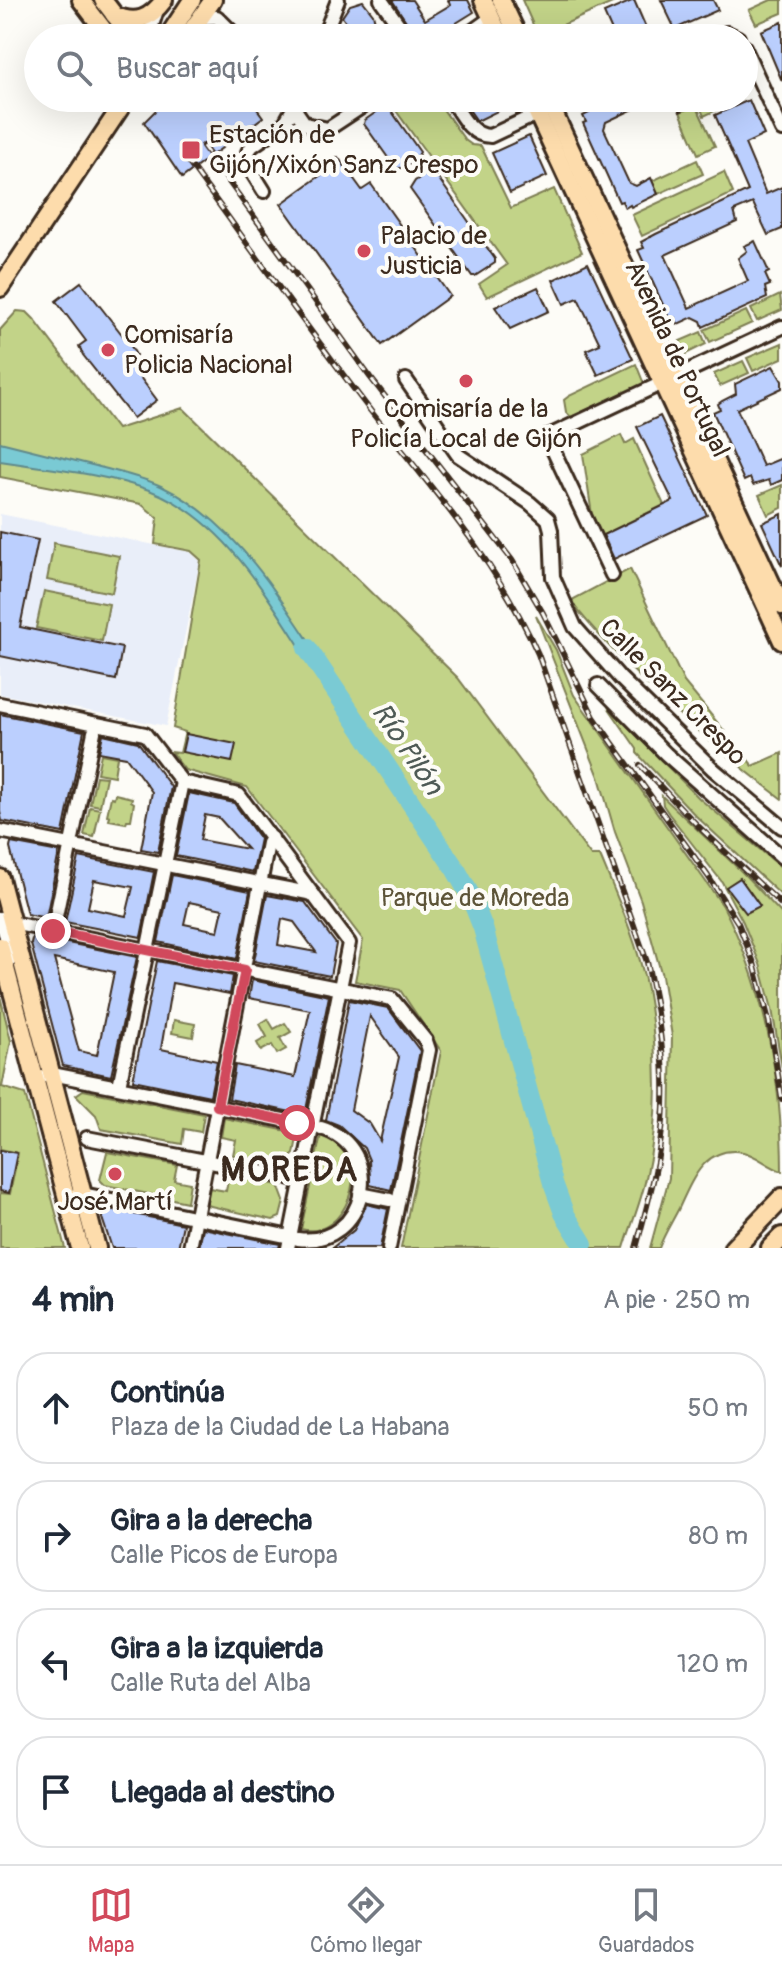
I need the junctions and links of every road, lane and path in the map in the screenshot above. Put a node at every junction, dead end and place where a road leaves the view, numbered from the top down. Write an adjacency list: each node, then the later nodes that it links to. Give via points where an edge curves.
1 (81, 0): 13 (main road)
2 (103, 0): 10 (main road)
3 (192, 0): 16 (main road)
4 (213, 0): 11 (main road)
5 (338, 0): 19 (street)
6 (381, 0): 20 (street)
7 (483, 0): 12 (main road)
8 (501, 0): 23 (main road)
9 (160, 5): 10 (main road, via 128,22); 15 (street)
10 (114, 15): 14 (main road)
11 (201, 18): 17 (main road); 18 (street, via 217,17)
12 (491, 18): 21 (street); 22 (main road)
13 (99, 24)
14 (121, 24)
15 (153, 24)
16 (176, 24)
17 (196, 24)
18 (224, 24)
19 (329, 24)
20 (398, 24)
21 (483, 24)
22 (494, 24)
23 (512, 24)
24 (758, 78): 32 (street)
25 (118, 112): 34 (main road)
26 (287, 112): 33 (street, via 248,152 249,167)
27 (299, 112): 28 (street, via 317,129 328,129)
28 (354, 112)
29 (460, 112): 30 (street, via 481,136 490,136)
30 (528, 112)
31 (545, 112): 36 (main road, Avenida de Portugal)
32 (782, 130)
33 (264, 191)
34 (0, 288)
35 (782, 327): 36 (street)
36 (668, 379): 38 (street, via 547,437); 39 (main road, Avenida de Portugal); 40 (main road, Avenida de Portugal)
37 (406, 380): 45 (street, Calle Sanz Crespo, via 458,455 548,519 553,577 570,619 713,769)
38 (612, 575)
39 (782, 606)
40 (782, 641)
41 (598, 685): 49 (street, Calle Sanz Crespo)
42 (0, 704): 44 (street, via 145,734)
43 (94, 732): 48 (street)
44 (182, 782): 47 (street, via 239,795); 58 (street)
45 (782, 827)
46 (0, 831): 48 (street)
47 (272, 838): 53 (street); 54 (street)
48 (71, 845): 50 (street); 56 (street)
49 (782, 857)
50 (159, 863)
51 (172, 866): 53 (street)
52 (0, 878): 55 (main road)
53 (260, 884): 54 (street); 59 (street)
54 (313, 894): 60 (street, via 349,943)
55 (6, 920): 58 (street); 61 (main road)
56 (55, 921)
57 (0, 946): 62 (main road)
58 (149, 950): 59 (street); 63 (street)
59 (245, 970): 60 (street); 64 (street)
60 (340, 989): 65 (street); 80 (street, via 392,999 429,1050)
61 (52, 1074): 62 (street); 63 (street); 71 (main road)
62 (35, 1080): 69 (main road)
63 (119, 1086): 64 (street)
64 (217, 1106): 65 (street); 67 (street)
65 (317, 1127): 70 (street, via 336,1132 352,1146 360,1162); 76 (street)
66 (87, 1138): 67 (street)
67 (206, 1161): 68 (street); 74 (street)
68 (292, 1178)
69 (63, 1185): 71 (street); 77 (main road)
70 (360, 1194): 73 (street); 76 (street, via 342,1229 327,1237)
71 (83, 1195): 74 (street); 78 (main road)
72 (782, 1198): 81 (highway)
73 (390, 1200)
74 (196, 1218): 76 (street); 79 (street)
75 (782, 1237): 82 (highway)
76 (292, 1241)
77 (80, 1248)
78 (97, 1248)
79 (190, 1248)
80 (389, 1248)
81 (734, 1248)
82 (771, 1248)

